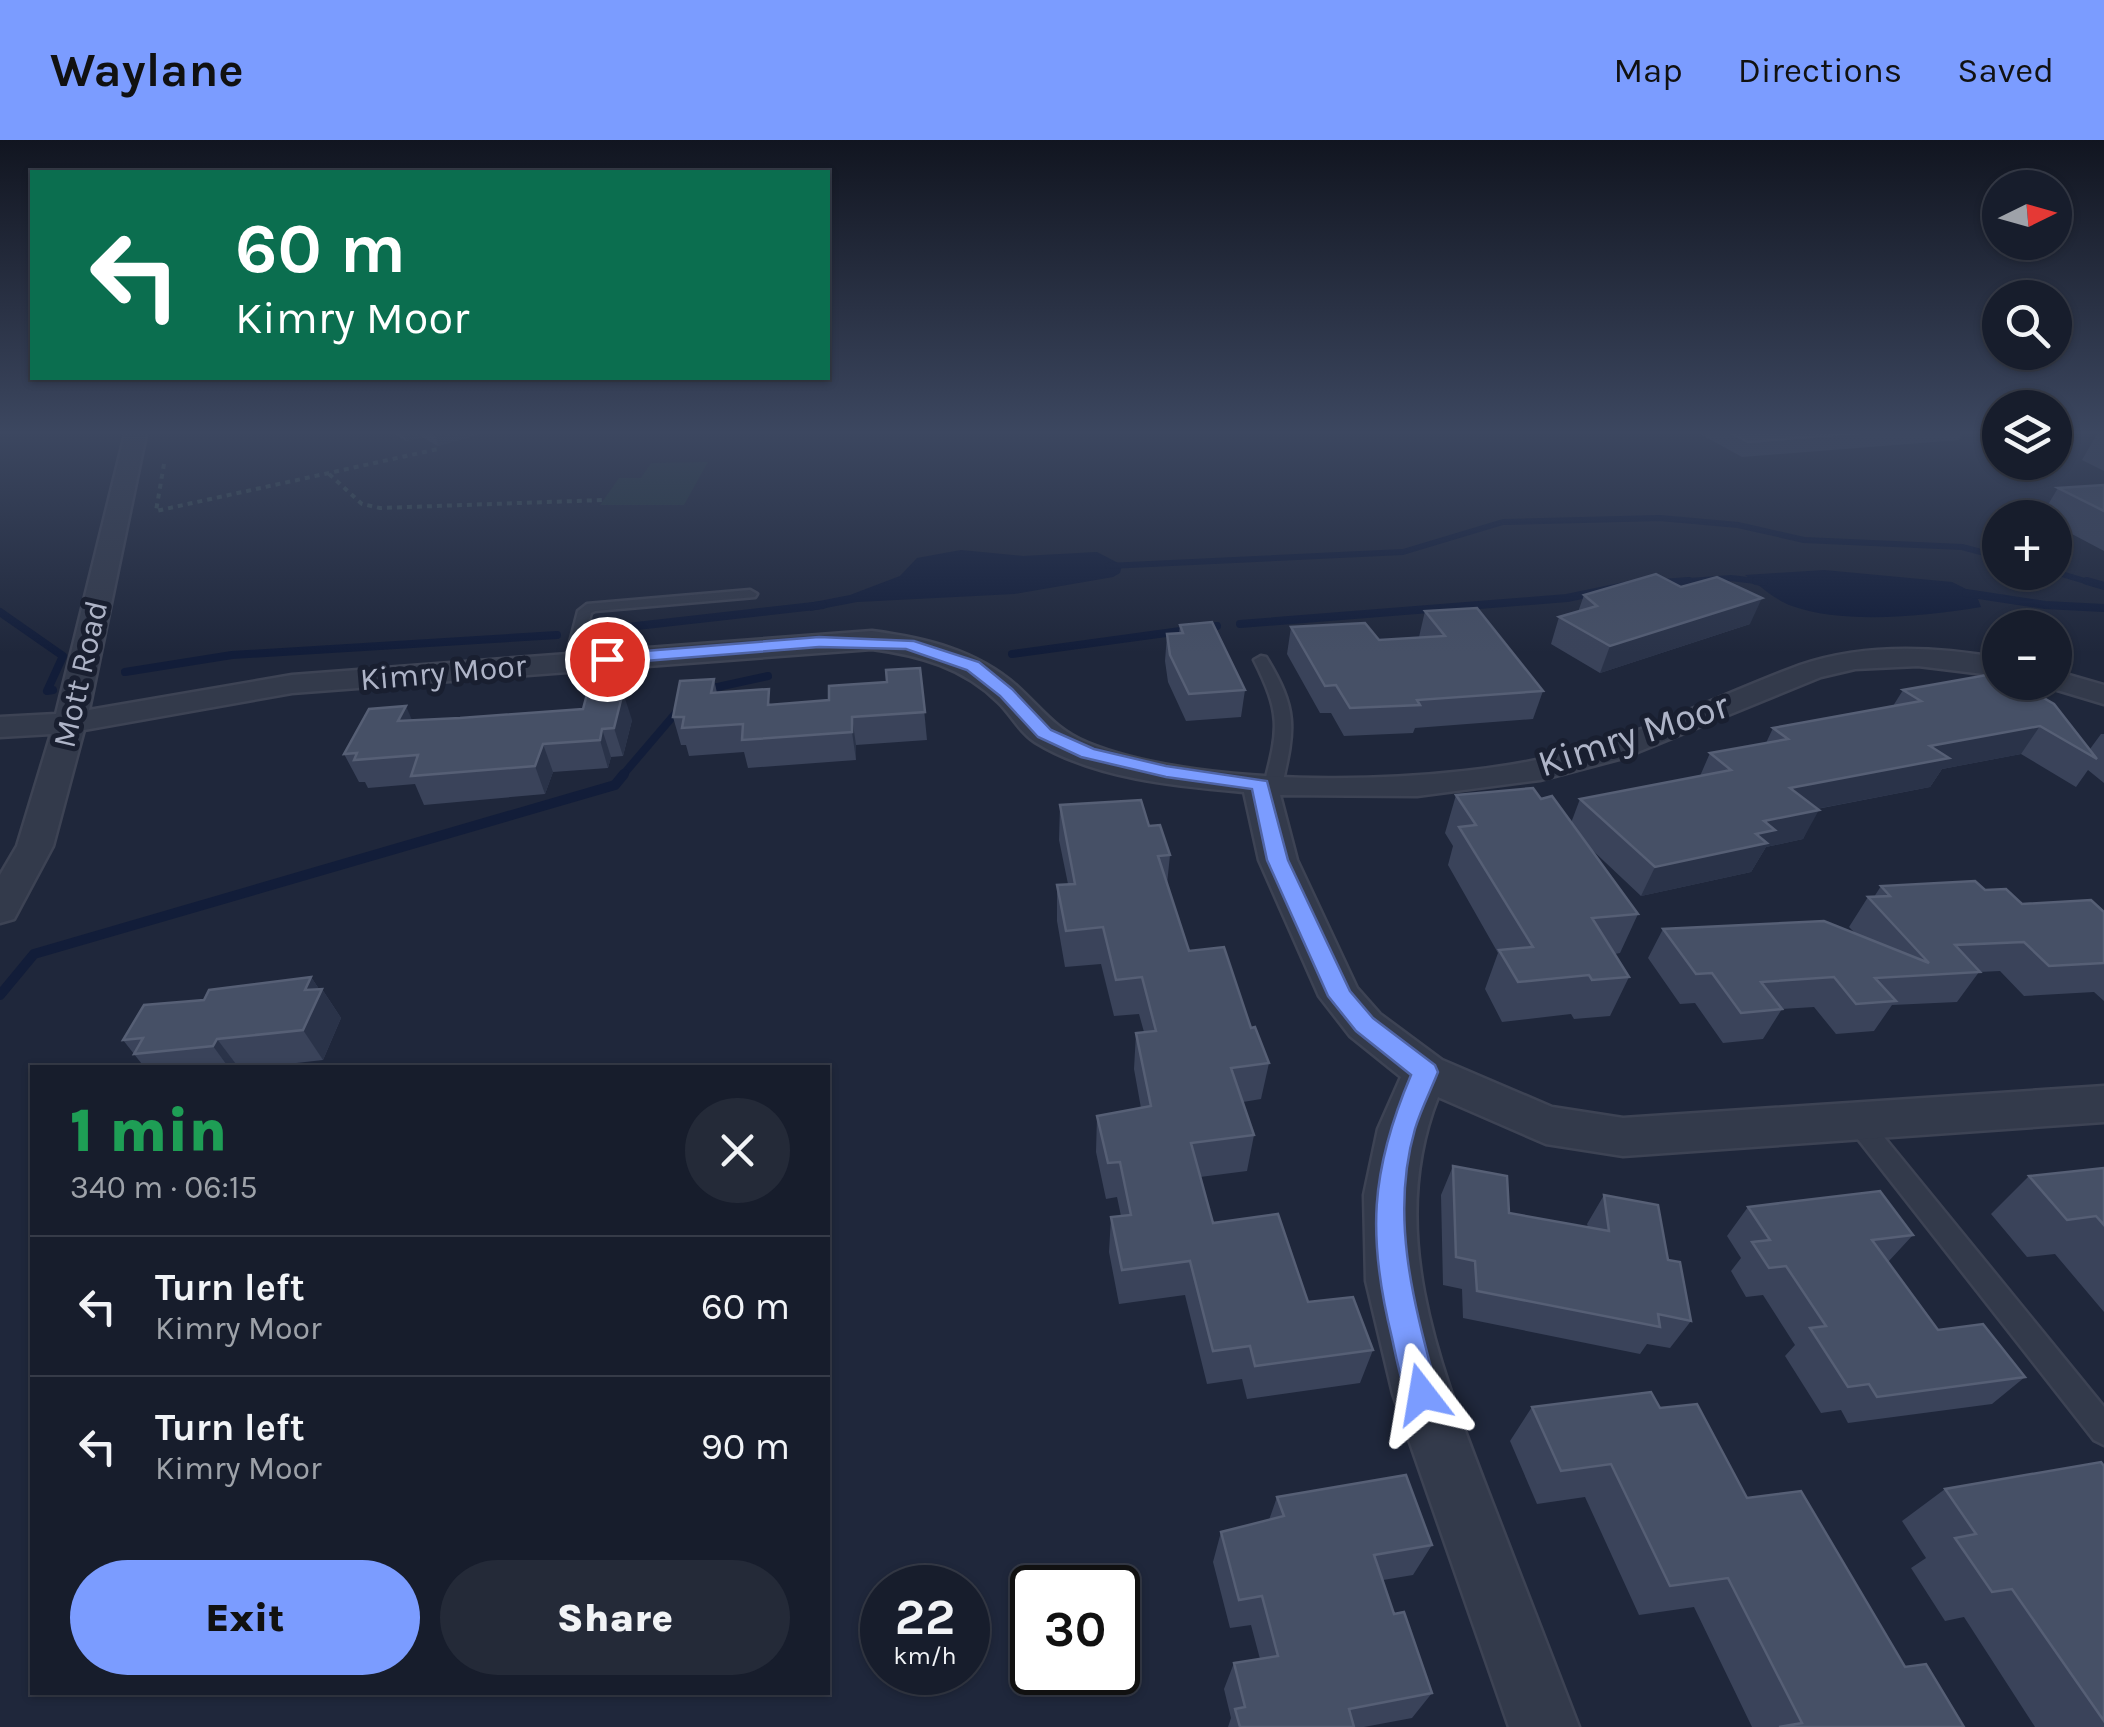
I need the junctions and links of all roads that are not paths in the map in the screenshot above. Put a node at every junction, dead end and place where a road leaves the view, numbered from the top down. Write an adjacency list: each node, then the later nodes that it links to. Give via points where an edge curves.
1 (120, 504): 8 (street, Mott Road)
2 (750, 594): 4 (lane, via 592,607)
3 (1261, 660): 10 (lane, via 1288,722)
4 (572, 662): 8 (street, Kimry Moor, via 292,684); 10 (street, Kimry Moor, via 819,642 908,644 973,666 1044,734 1088,753)
5 (1982, 665): 10 (street, Kimry Moor, via 1881,657 1831,664 1588,758 1478,780 1395,788)
6 (2072, 685): 7 (street)
7 (2104, 694)
8 (70, 722): 9 (street, Kimry Moor); 11 (street, Mott Road, via 36,846)
9 (0, 727)
10 (1267, 785): 12 (street, via 1278,860 1340,996)
11 (0, 910)
12 (1426, 1072): 14 (street, via 1546,1124 1623,1137); 16 (street, via 1402,1129 1389,1195 1393,1281 1422,1394)
13 (2104, 1104): 14 (street)
14 (1858, 1122): 15 (lane)
15 (2104, 1430)
16 (1544, 1727)

